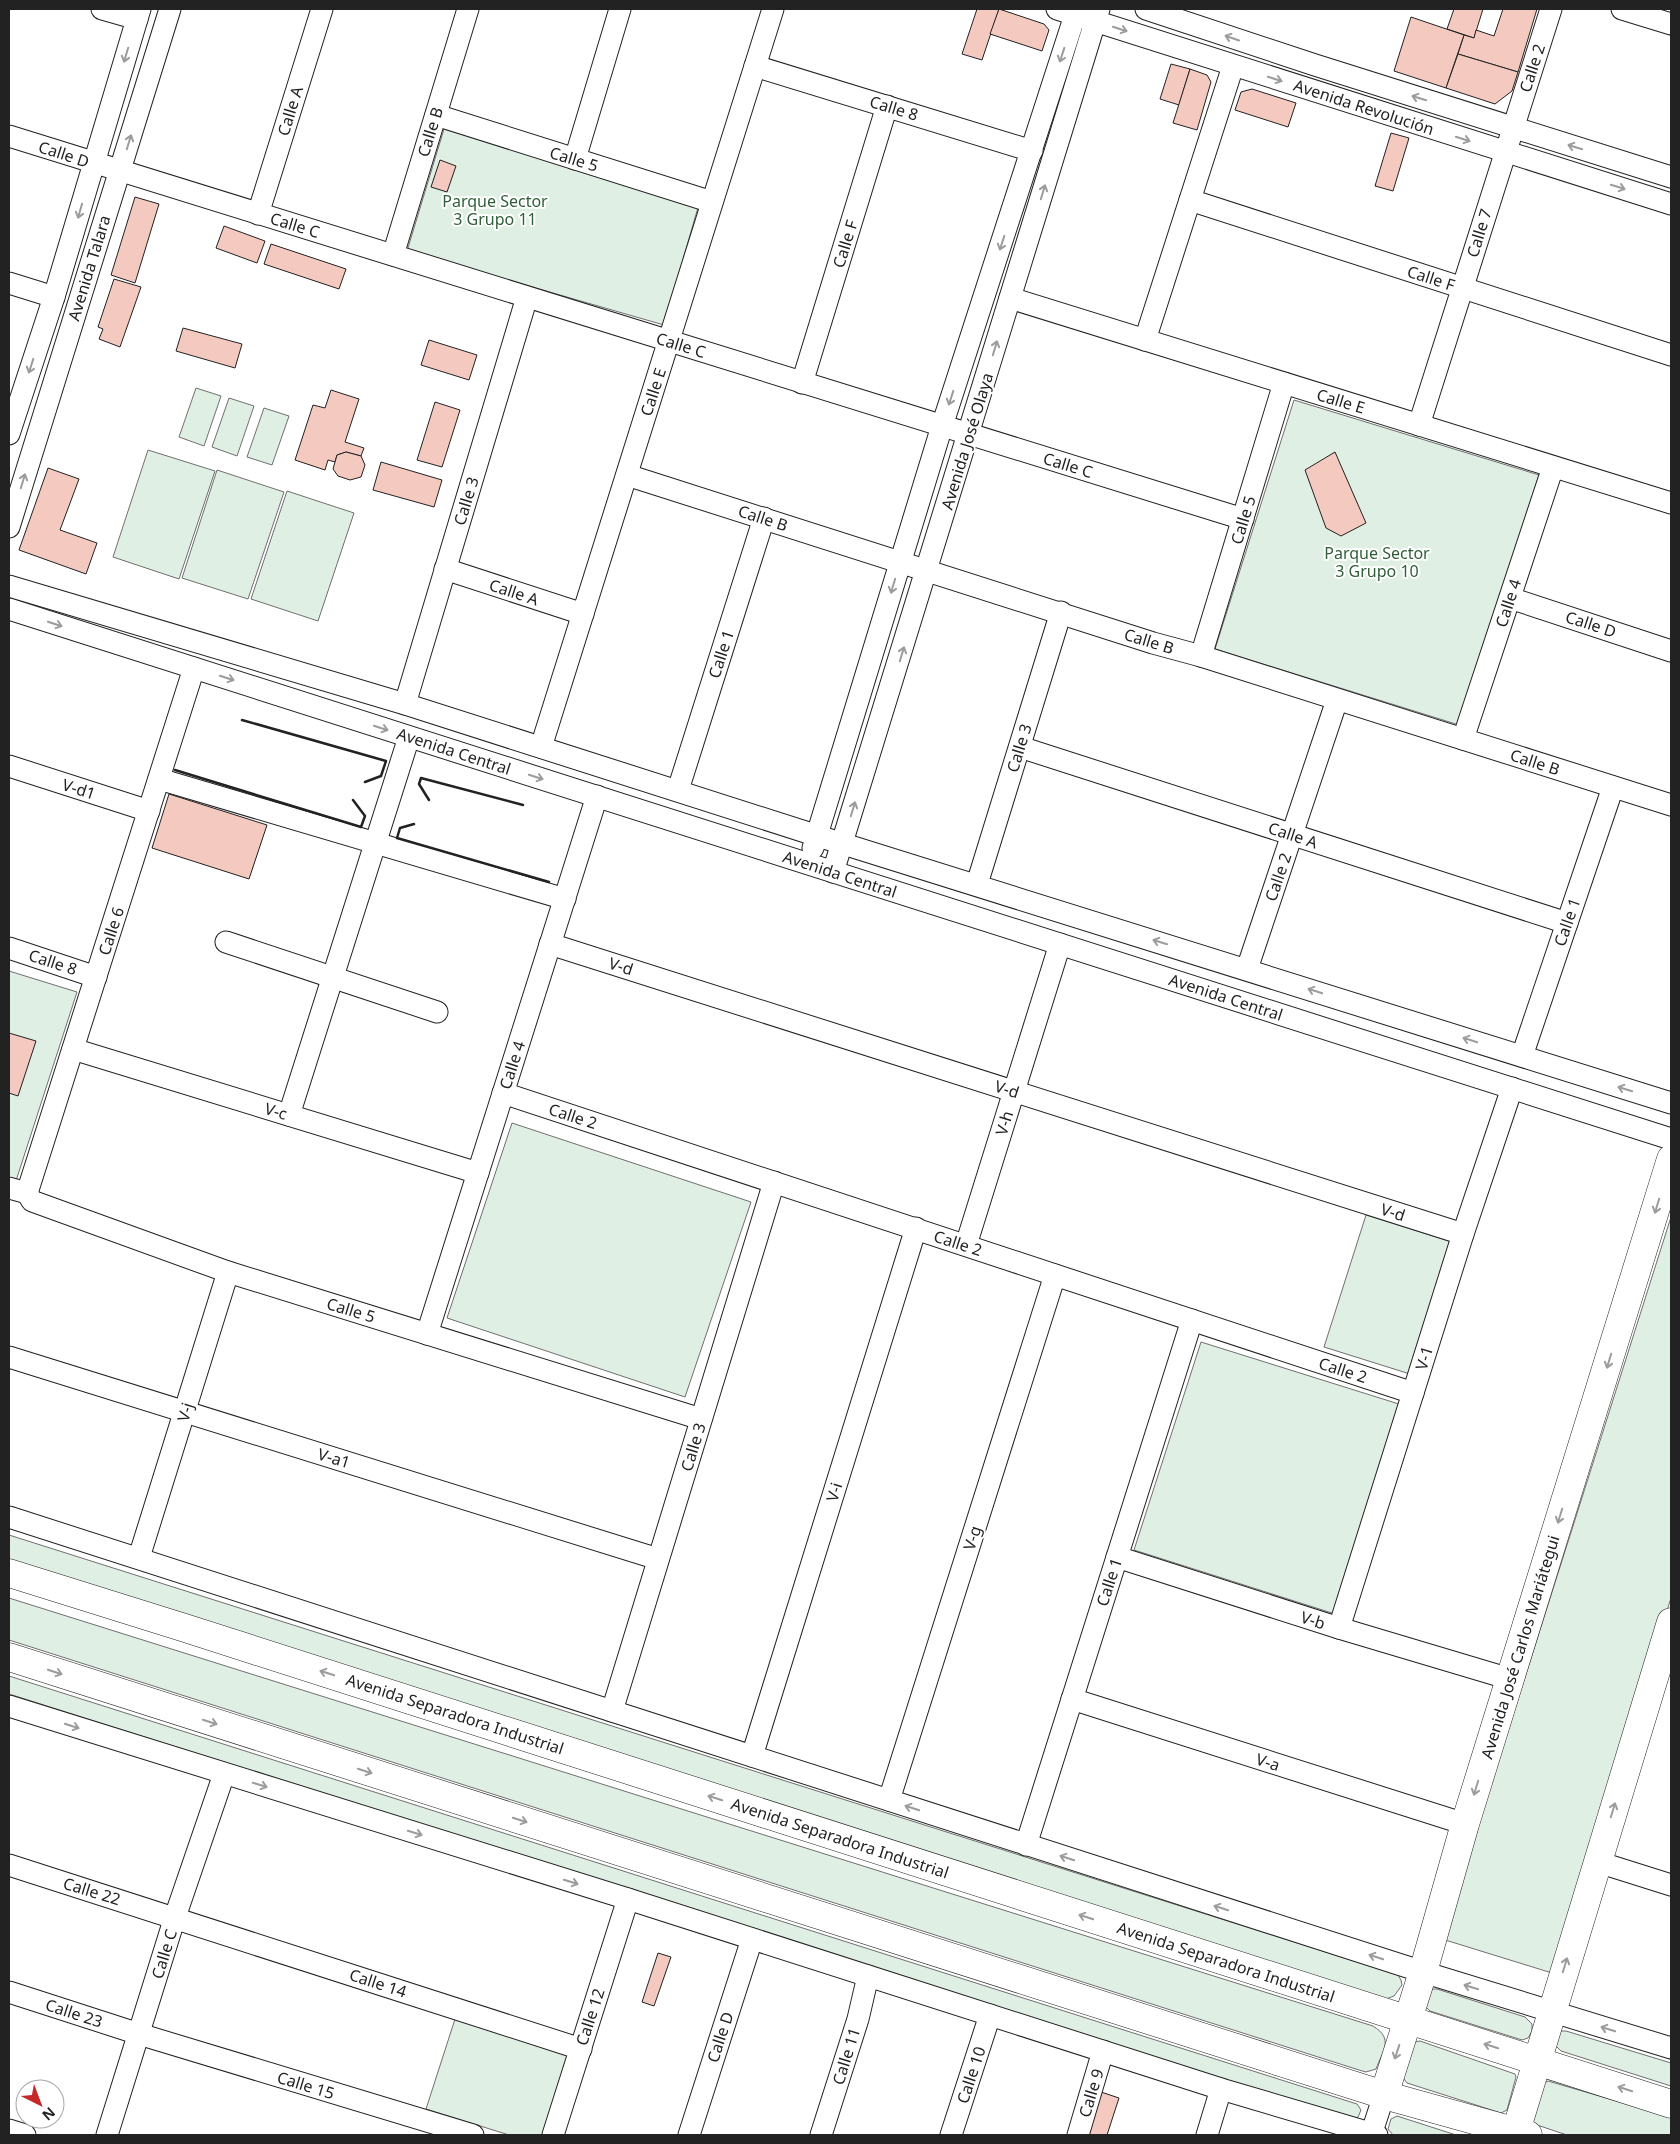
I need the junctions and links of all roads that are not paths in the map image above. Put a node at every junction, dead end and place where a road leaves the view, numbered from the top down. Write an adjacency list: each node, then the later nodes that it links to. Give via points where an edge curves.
1 (102, 9): 11 (street)
2 (170, 9): 24 (street, Avenida Talara, one-way to 2)
3 (322, 9): 29 (street, Calle A)
4 (468, 9): 17 (street, Calle B)
5 (620, 9): 22 (street)
6 (773, 9): 14 (street, Calle E)
7 (1146, 9): 18 (street, Avenida Revolución, one-way to 7)
8 (1551, 9): 18 (street, Calle 2)
9 (1622, 9): 13 (street)
10 (1070, 11): 12 (street, Avenida Revolución); 20 (street, Avenida José Olaya, one-way to 20)
11 (139, 14): 23 (street, Avenida Talara, one-way to 23)
12 (1097, 15): 15 (street, Avenida Revolución, one-way to 15); 35 (street, Avenida José Olaya, one-way to 12)
13 (1671, 24)
14 (755, 66): 16 (street, Calle 8); 27 (street, Calle E)
15 (1233, 66): 21 (street, Avenida Revolución, one-way to 21); 26 (street)
16 (887, 106): 20 (street, Calle 8); 39 (street, Calle F)
17 (436, 115): 22 (street, Calle 5); 30 (street, Calle B)
18 (1512, 128): 21 (street, Calle 7); 25 (street, Avenida Revolución, one-way to 18)
19 (9, 136): 23 (street, Calle D)
20 (1032, 151): 42 (street, Avenida José Olaya, one-way to 42)
21 (1505, 152): 28 (street, Avenida Revolución, one-way to 28); 32 (street, Calle 7)
22 (575, 159): 27 (street, Calle 5)
23 (94, 163): 24 (street, Calle D); 34 (street, Avenida Talara, one-way to 34)
24 (120, 171): 29 (street, Calle C); 50 (street, Avenida Talara, one-way to 24)
25 (1671, 177)
26 (1190, 200): 32 (street, Calle F); 36 (street)
27 (712, 202): 37 (street, Calle E)
28 (1671, 204)
29 (258, 214): 30 (street, Calle C)
30 (393, 256): 33 (street, Calle C)
31 (9, 283): 34 (street)
32 (1462, 288): 38 (street, Calle F); 41 (street, Calle 7)
33 (527, 297): 37 (street, Calle C); 52 (street, Calle 3)
34 (54, 298): 43 (street, Avenida Talara, one-way to 43)
35 (1010, 298): 36 (street, Calle E); 44 (street, Avenida José Olaya, one-way to 35)
36 (1145, 340): 40 (street, Calle E)
37 (669, 341): 39 (street, Calle C); 46 (street, Calle E)
38 (1671, 355)
39 (802, 382): 42 (street, Calle C)
40 (1284, 383): 41 (street, Calle E); 49 (street, Calle 5)
41 (1419, 425): 45 (street, Calle E)
42 (942, 426): 44 (street, Calle C); 51 (street, Avenida José Olaya)
43 (9, 434)
44 (969, 434): 49 (street, Calle C); 53 (street, Avenida José Olaya)
45 (1553, 467): 47 (street, Calle E); 55 (street, Calle 4)
46 (627, 475): 48 (street, Calle B); 58 (street, Calle E)
47 (1671, 503)
48 (764, 518): 51 (street, Calle B); 71 (street, Calle 1)
49 (1243, 519): 60 (street, Calle 5)
50 (9, 528)
51 (901, 562): 53 (street, Calle B); 76 (street, Avenida José Olaya, one-way to 76)
52 (445, 569): 58 (street, Calle A); 63 (street, Calle 3)
53 (928, 570): 57 (street, Calle B); 78 (street, Avenida José Olaya, one-way to 53)
54 (9, 586): 63 (street, Avenida Central)
55 (1510, 598): 59 (street, Calle D); 65 (street, Calle 4)
56 (9, 609): 61 (street, Avenida Central, one-way to 61)
57 (1061, 612): 60 (street, Calle B); 66 (street, Calle 3)
58 (583, 614): 67 (street, Calle E)
59 (1671, 651)
60 (1201, 656): 62 (street, Calle B)
61 (194, 668): 64 (street, Avenida Central, one-way to 64); 69 (street, Calle 6)
62 (1337, 700): 65 (street, Calle B); 75 (street, Calle 2)
63 (405, 704): 67 (street, Avenida Central)
64 (409, 737): 72 (street, Avenida Central, one-way to 72); 77 (street)
65 (1463, 739): 70 (street, Calle B)
66 (1020, 746): 75 (street, Calle A); 81 (street, Calle 3)
67 (541, 747): 71 (street, Avenida Central)
68 (9, 766): 74 (street, V-d1)
69 (159, 779): 74 (street, Calle 6); 77 (street)
70 (1612, 787): 73 (street, Calle B); 83 (street, Calle 1)
71 (678, 790): 76 (street, Avenida Central)
72 (597, 796): 79 (street, Avenida Central); 82 (street, Calle 4)
73 (1671, 805)
74 (149, 811): 89 (street, Calle 6)
75 (1292, 834): 83 (street, Calle A); 88 (street, Calle 2)
76 (818, 836): 78 (street, Avenida Central); 79 (street, Avenida José Olaya)
77 (375, 843): 82 (street); 90 (street)
78 (843, 844): 80 (street, Avenida José Olaya); 81 (street, Avenida Central)
79 (808, 864): 80 (street, Avenida Central)
80 (833, 872): 86 (street, Avenida Central)
81 (977, 884): 88 (street, Avenida Central, one-way to 81)
82 (565, 899): 85 (street, Calle 4)
83 (1567, 923): 93 (street, Calle 1)
84 (226, 942): 90 (street)
85 (550, 944): 95 (street, V-d); 96 (street, Calle 4)
86 (1060, 944): 94 (street, Avenida Central); 95 (street, V-h)
87 (9, 948): 89 (street, Calle 8)
88 (1247, 969): 93 (street, Avenida Central, one-way to 88)
89 (96, 977): 92 (street, Calle 6)
90 (333, 978): 91 (street); 98 (street)
91 (437, 1012)
92 (73, 1049): 98 (street, V-c); 103 (street, Calle 6)
93 (1522, 1056): 97 (street, Avenida Central, one-way to 93)
94 (1512, 1088): 99 (street, Avenida Central); 105 (street, V-1)
95 (1014, 1091): 105 (street, V-d); 106 (street, V-h)
96 (503, 1092): 101 (street, Calle 4); 102 (street, Calle 2)
97 (1671, 1103)
98 (289, 1115): 101 (street, V-c)
99 (1671, 1139)
100 (1671, 1159): 123 (main road, Avenida José Carlos Mariátegui, one-way to 123)
101 (478, 1173): 110 (street, Calle 4)
102 (774, 1182): 104 (street, Calle 2); 114 (street, Calle 3)
103 (18, 1190): 107 (street, Calle 5, via 32,1201)
104 (916, 1228): 106 (street, Calle 2); 127 (street, V-i)
105 (1463, 1234): 112 (street, V-1)
106 (966, 1245): 108 (street, Calle 2)
107 (228, 1272): 110 (street, Calle 5); 113 (street, V-j)
108 (1055, 1275): 109 (street, Calle 2); 129 (street, V-g)
109 (1192, 1320): 112 (street, Calle 2); 117 (street, Calle 1)
110 (427, 1334): 114 (street, Calle 5)
111 (9, 1357): 113 (street, V-a1)
112 (1413, 1393): 121 (street, V-1)
113 (185, 1412): 116 (street, V-j); 118 (street, V-a1)
114 (701, 1419): 118 (street, Calle 3)
115 (9, 1517): 126 (street)
116 (141, 1551)
117 (1117, 1557): 121 (street, V-b); 124 (street, Calle 1)
118 (658, 1559): 126 (street, Calle 3)
119 (9, 1573): 143 (main road, Avenida Separadora Industrial, one-way to 119)
120 (1671, 1622): 132 (main road, one-way to 120)
121 (1339, 1628): 123 (street, V-b)
122 (9, 1657): 150 (main road, one-way to 150)
123 (1510, 1679): 130 (main road, Avenida José Carlos Mariátegui, one-way to 130)
124 (1072, 1699): 130 (street, V-a); 131 (street, Calle 1)
125 (9, 1706): 128 (street, one-way to 128)
126 (612, 1712): 127 (street)
127 (752, 1756): 129 (street)
128 (224, 1774): 135 (street, one-way to 135); 136 (street, Calle C)
129 (889, 1800): 131 (street, one-way to 129)
130 (1465, 1824): 138 (main road, Avenida José Carlos Mariátegui)
131 (1026, 1845): 138 (street, one-way to 131)
132 (1598, 1862): 134 (street); 141 (main road, one-way to 132)
133 (9, 1865): 136 (street, Calle 22)
134 (1671, 1885)
135 (628, 1899): 137 (street); 145 (street, Calle 12)
136 (175, 1917): 144 (street, Calle C); 145 (street, Calle 14)
137 (752, 1939): 139 (street); 158 (street, Calle D)
138 (1422, 1972): 141 (street, one-way to 138); 143 (main road, Avenida José Carlos Mariátegui)
139 (868, 1976): 142 (street); 159 (street, Calle 11)
140 (9, 1992): 144 (street, Calle 23)
141 (1551, 2012): 146 (street, one-way to 141); 148 (main road)
142 (990, 2015): 147 (street); 160 (street, Calle 10)
143 (1408, 2020): 148 (main road, Avenida Separadora Industrial, one-way to 143); 150 (main road, Avenida José Carlos Mariátegui, one-way to 150)
144 (139, 2034): 155 (street, Calle C); 156 (street, Calle 15)
145 (581, 2048): 157 (street, Calle 12)
146 (1671, 2048)
147 (1103, 2051): 149 (street); 161 (street, Calle 9)
148 (1537, 2060): 151 (main road, Avenida Separadora Industrial, one-way to 148); 153 (main road)
149 (1221, 2089): 162 (street); 163 (street)
150 (1384, 2096): 153 (main road); 163 (street, Avenida José Carlos Mariátegui)
151 (1671, 2104)
152 (9, 2130): 154 (street)
153 (1519, 2134)
154 (25, 2135)
155 (107, 2135)
156 (473, 2135)
157 (553, 2135)
158 (689, 2135)
159 (821, 2135)
160 (951, 2135)
161 (1078, 2135)
162 (1206, 2135)
163 (1373, 2135)

